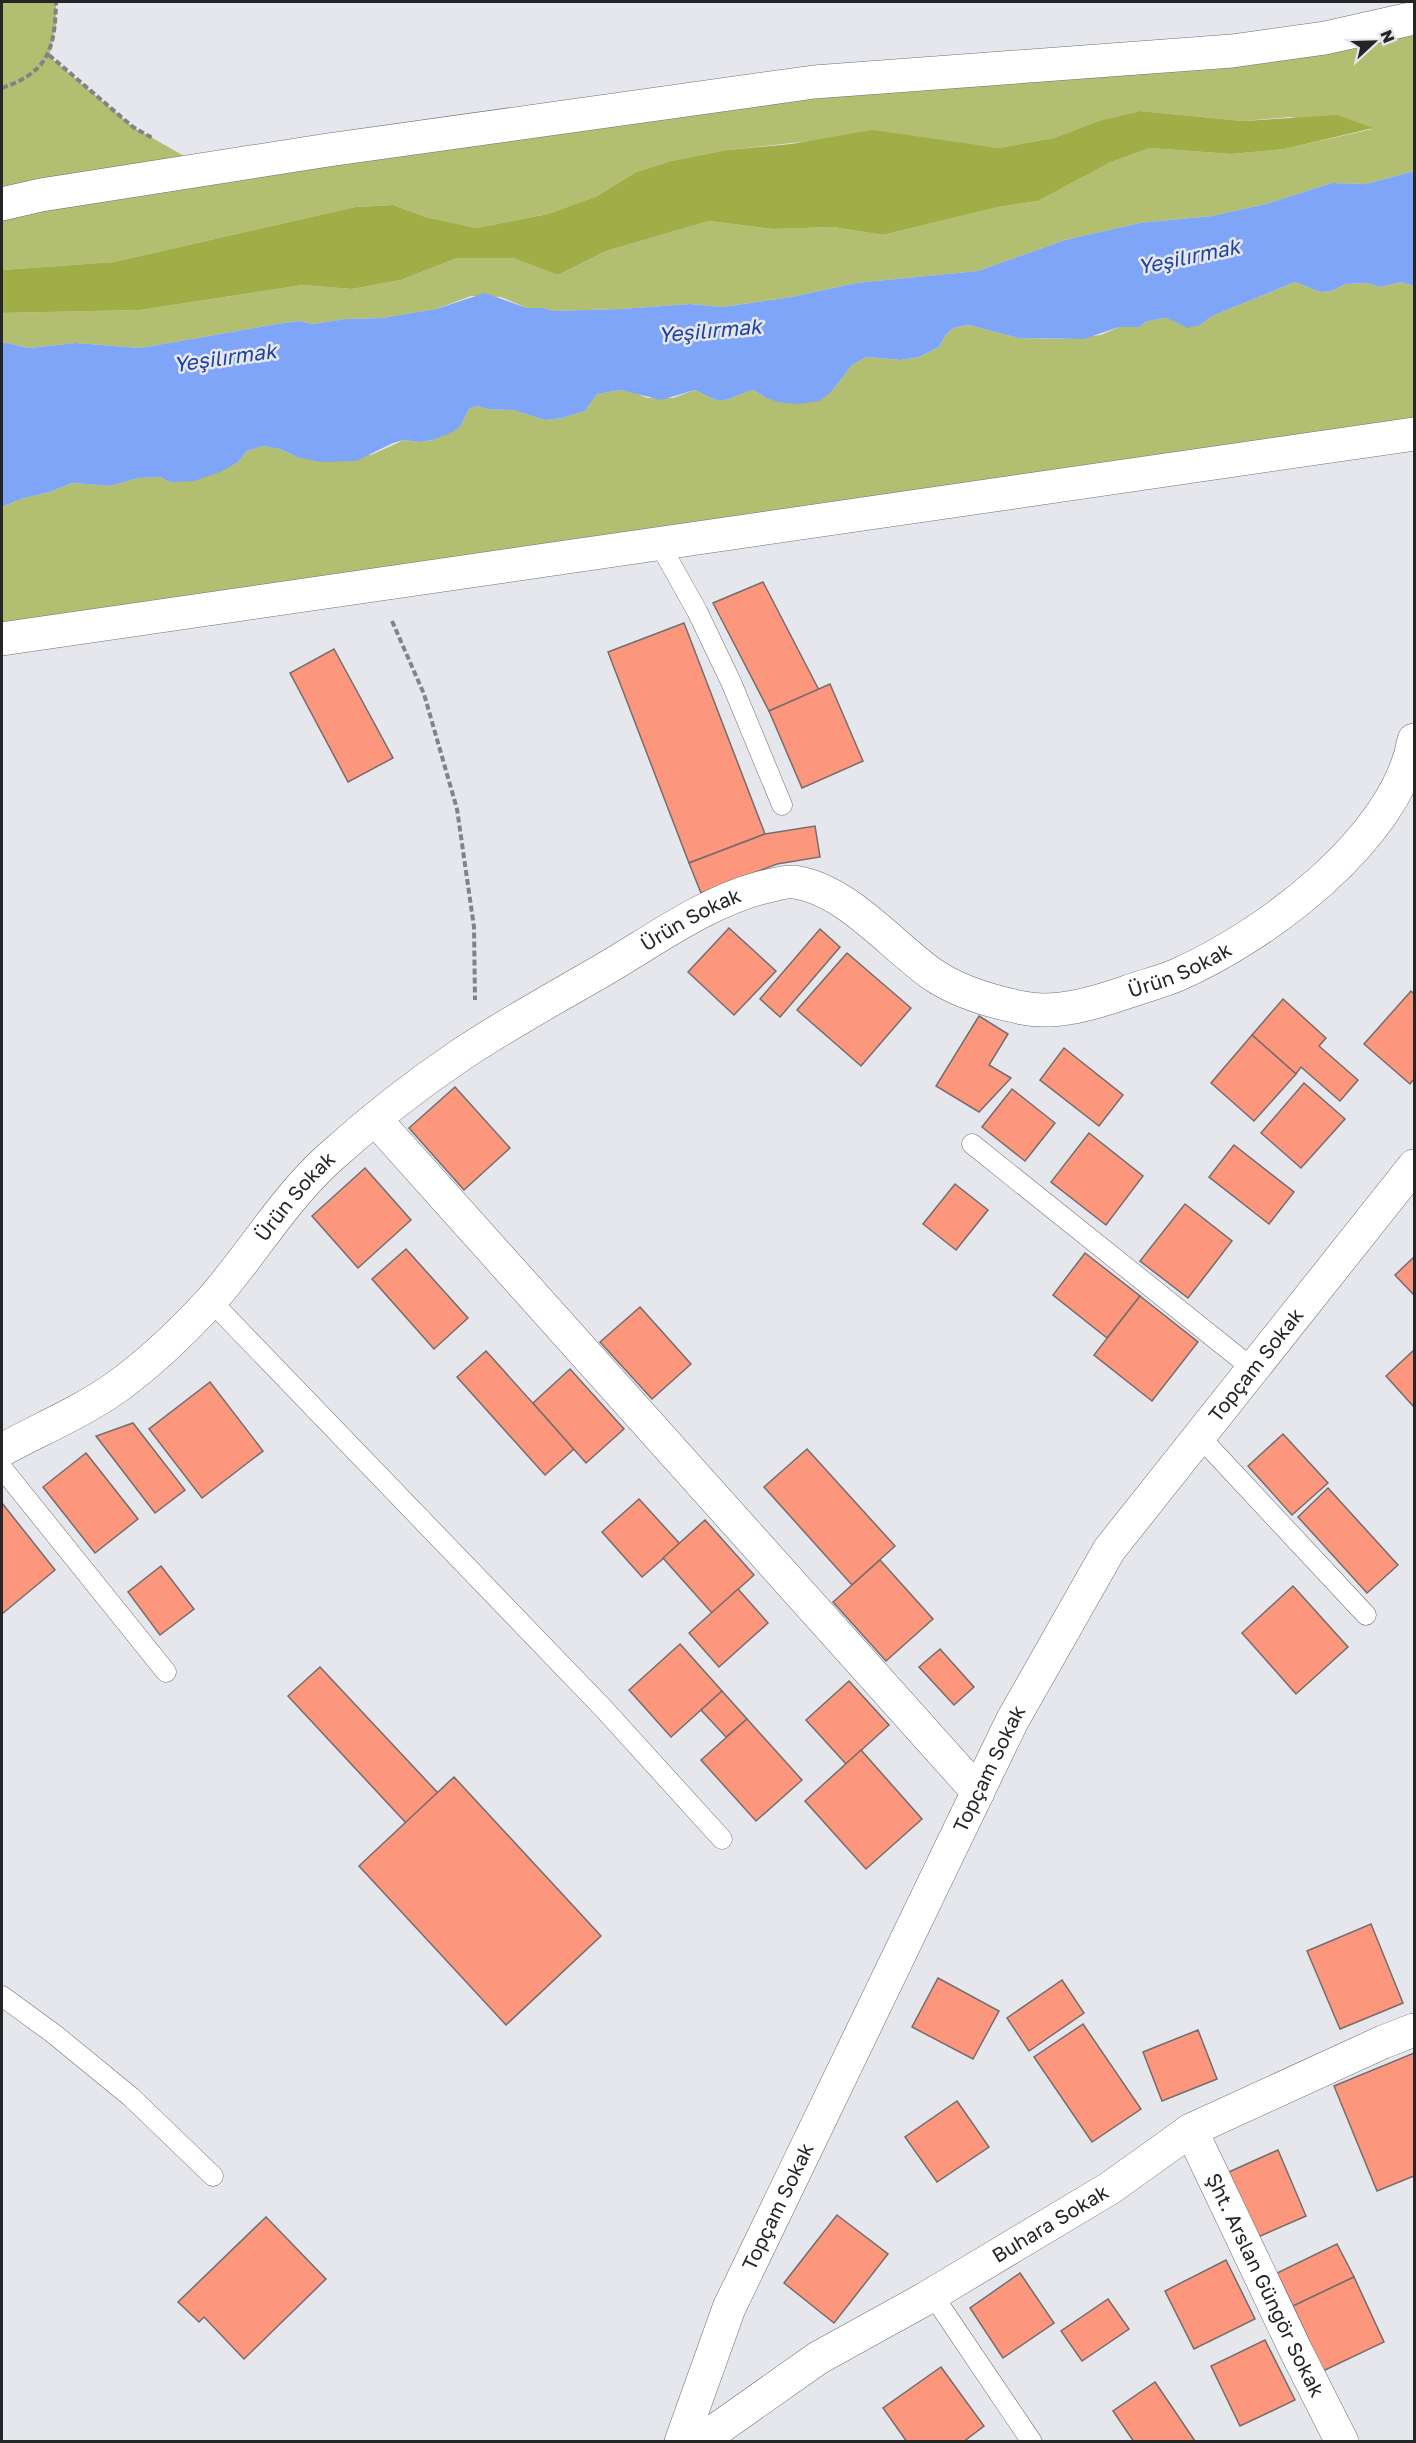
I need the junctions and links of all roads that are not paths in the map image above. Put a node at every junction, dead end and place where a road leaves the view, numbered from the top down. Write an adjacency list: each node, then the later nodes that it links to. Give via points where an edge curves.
1 (1414, 18): 2 (street, via 1325,38 1232,51 814,82 328,150)
2 (2, 204)
3 (1414, 434): 4 (street)
4 (659, 543): 5 (street); 7 (lane, via 731,682)
5 (2, 639)
6 (1414, 740): 8 (street, Ürün Sokak, via 1400,783 1381,816 1343,861 1282,913 1176,975 1069,1008 1029,1010 983,998 936,978 852,908 823,891 791,881 753,890 707,909 459,1055)
7 (782, 805)
8 (375, 1119): 11 (street, Ürün Sokak, via 291,1196); 18 (street)
9 (972, 1144): 12 (lane)
10 (1414, 1166): 12 (street, Topçam Sokak)
11 (211, 1301): 14 (street, Ürün Sokak, via 153,1360 115,1388); 19 (lane, via 595,1699)
12 (1253, 1369): 13 (street, Topçam Sokak)
13 (1199, 1436): 16 (lane); 18 (street, Topçam Sokak, via 1109,1550 1012,1721)
14 (2, 1450)
15 (2, 1468): 17 (lane)
16 (1366, 1616)
17 (166, 1672)
18 (978, 1792): 25 (street, Topçam Sokak, via 729,2308)
19 (722, 1839)
20 (2, 1996): 23 (lane, via 131,2097)
21 (1414, 2030): 22 (street, Buhara Sokak)
22 (1191, 2130): 24 (street, Buhara Sokak, via 1110,2188); 28 (street, Şht. Arslan Güngör Sokak)
23 (213, 2176)
24 (932, 2294): 26 (street, Buhara Sokak, via 818,2358); 27 (lane)
25 (681, 2442)
26 (699, 2442)
27 (1032, 2442)
28 (1342, 2442)

